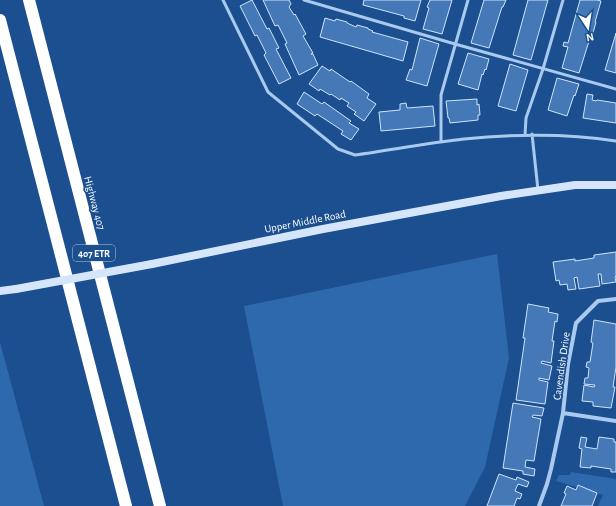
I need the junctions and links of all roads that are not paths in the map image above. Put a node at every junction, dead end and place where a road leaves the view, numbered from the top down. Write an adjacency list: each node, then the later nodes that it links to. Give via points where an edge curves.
1 (28, 0): 21 (highway, Highway 407 / 407 ETR)
2 (223, 0): 12 (lane, via 268,92 338,149 355,155)
3 (304, 0): 7 (lane)
4 (468, 0): 7 (lane)
5 (563, 0): 8 (lane)
6 (0, 20): 20 (highway, 407 ETR)
7 (455, 44): 8 (lane); 12 (lane, via 441,95)
8 (543, 69): 9 (lane); 11 (lane, via 526,118)
9 (616, 89)
10 (532, 134): 11 (lane); 13 (lane); 15 (lane)
11 (525, 135): 12 (lane)
12 (441, 142)
13 (616, 142)
14 (616, 185): 15 (main road, Upper Middle Road, via 574,185)
15 (538, 190): 16 (main road, Upper Middle Road, bridge)
16 (0, 291)
17 (616, 299): 18 (street, Cavendish Drive, via 598,301 576,323 568,364)
18 (563, 413): 19 (street, Cavendish Drive); 22 (street, Cavendish Drive, via 551,469)
19 (616, 421)
20 (126, 506)
21 (160, 506)
22 (539, 506)

